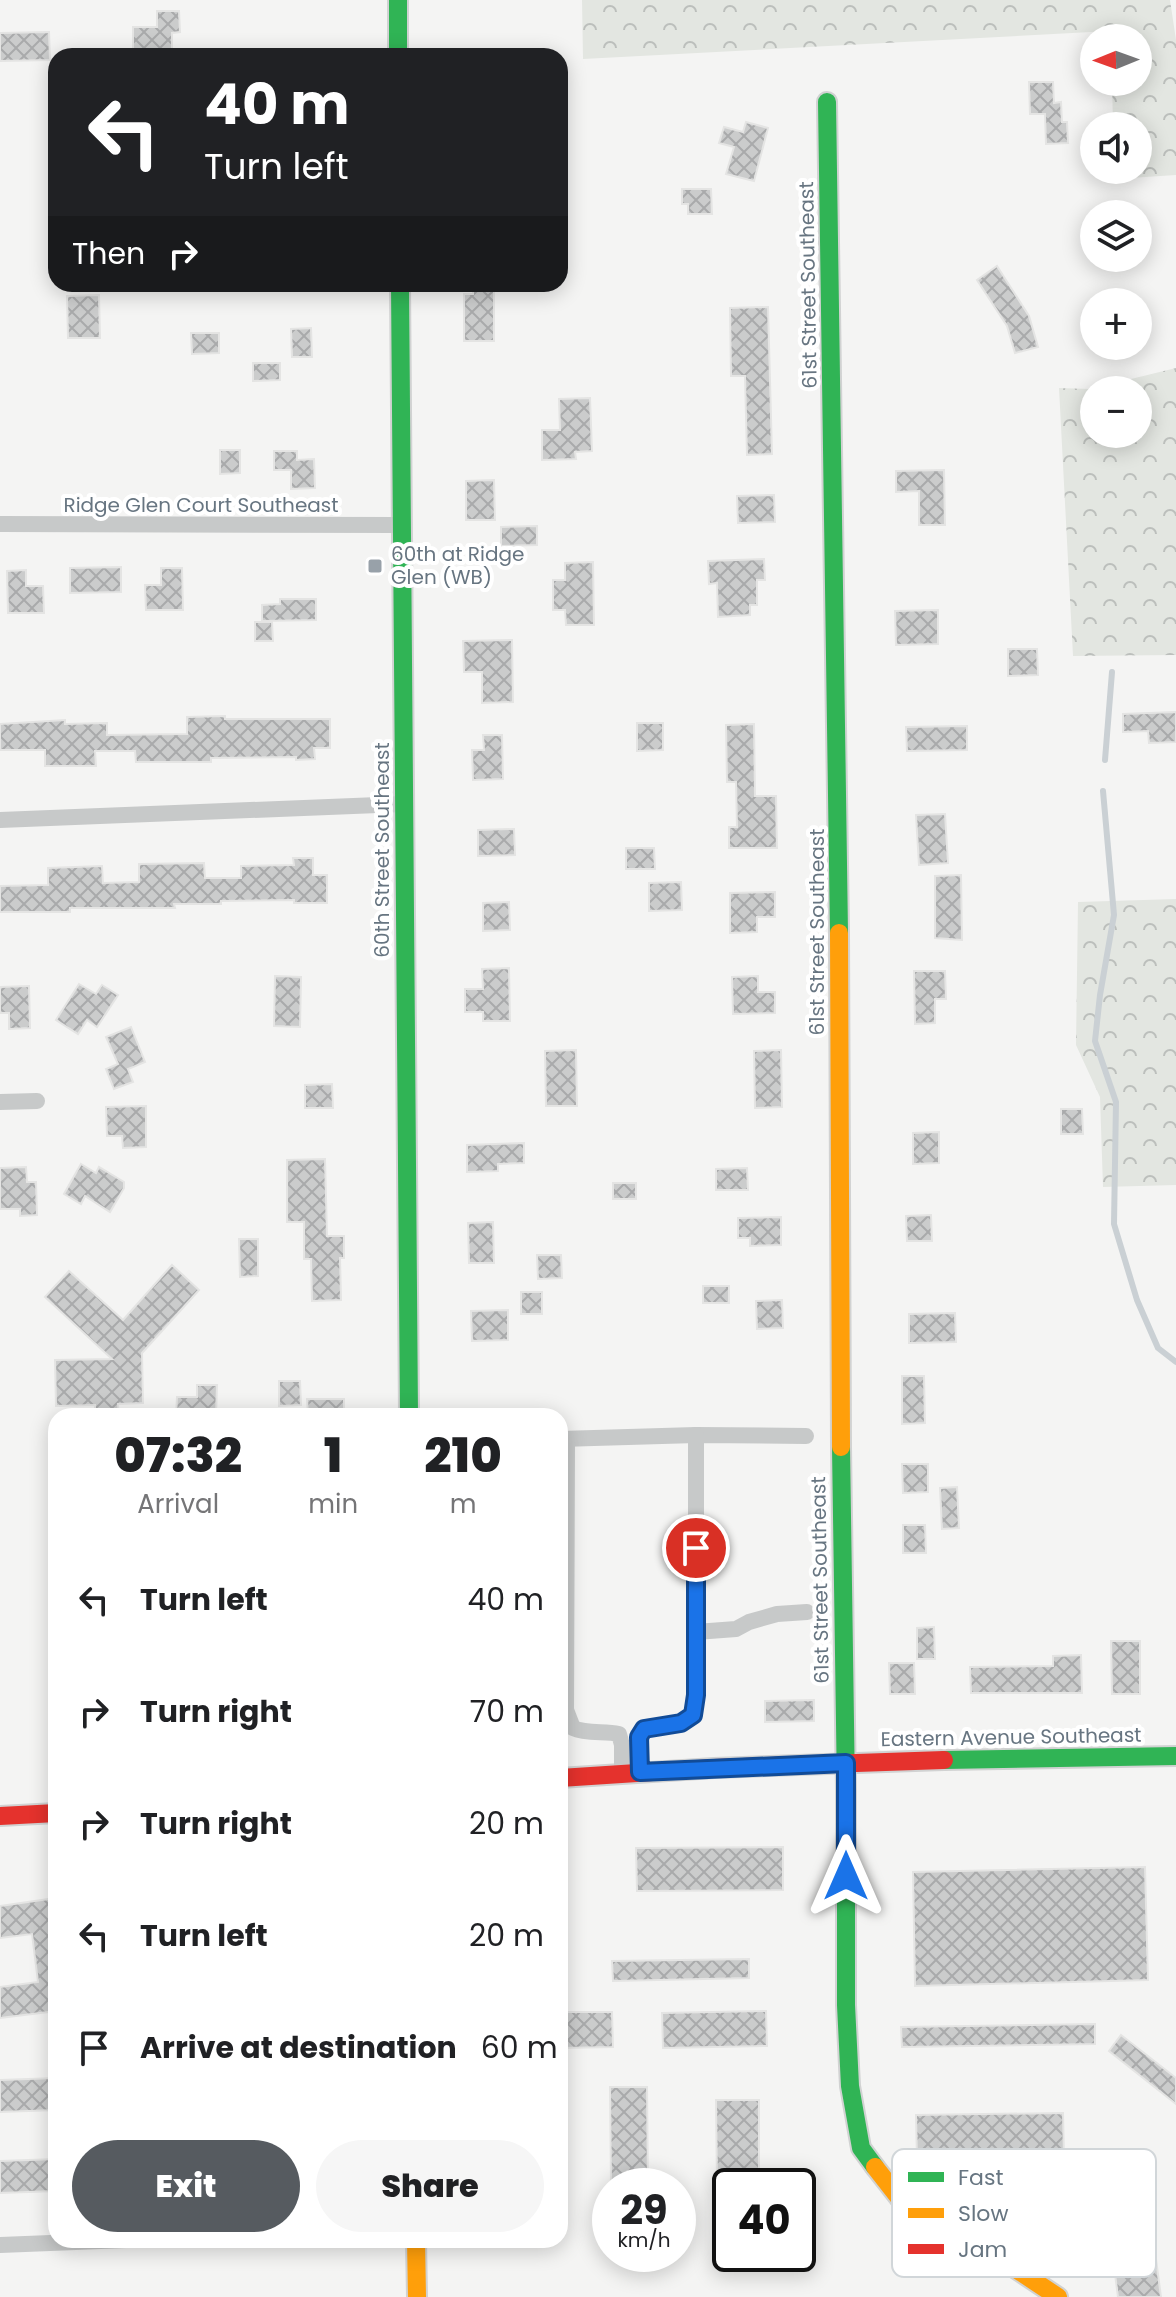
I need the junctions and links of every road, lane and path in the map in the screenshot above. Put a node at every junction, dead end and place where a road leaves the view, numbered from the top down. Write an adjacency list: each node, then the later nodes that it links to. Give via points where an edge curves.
1 (398, 0): 2 (street)
2 (398, 48)
3 (827, 102): 19 (street, 61st Street Southeast)
4 (400, 292): 6 (street, 60th Street Southeast)
5 (0, 524): 6 (street, Ridge Glen Court Southeast)
6 (402, 525): 7 (street, 60th Street Southeast)
7 (403, 804): 8 (street); 11 (street, 60th Street Southeast)
8 (0, 820)
9 (37, 1101): 10 (street)
10 (0, 1102)
11 (409, 1408)
12 (696, 1435): 13 (street); 14 (street); 16 (street)
13 (806, 1436)
14 (568, 1439)
15 (807, 1612): 16 (street, via 777,1614 736,1629)
16 (696, 1632): 20 (street, via 693,1715 681,1723 644,1729)
17 (568, 1715): 20 (street, via 581,1732 619,1734)
18 (1176, 1756): 19 (street, Eastern Avenue Southeast)
19 (846, 1763): 20 (street, Eastern Avenue Southeast); 24 (street, 61st Street Southeast, via 850,2086 861,2148)
20 (631, 1772): 21 (street, Eastern Avenue Southeast)
21 (568, 1777)
22 (48, 1813): 23 (street)
23 (0, 1816)
24 (892, 2189)
25 (48, 2243): 26 (street)
26 (0, 2245)
27 (416, 2248): 29 (street)
28 (1028, 2277): 30 (street, 61st Street Southeast)
29 (417, 2297)
30 (1058, 2297)

